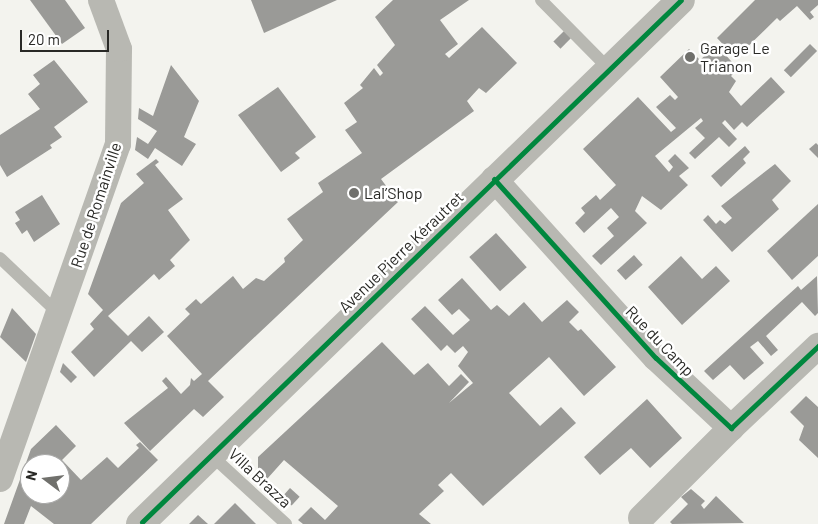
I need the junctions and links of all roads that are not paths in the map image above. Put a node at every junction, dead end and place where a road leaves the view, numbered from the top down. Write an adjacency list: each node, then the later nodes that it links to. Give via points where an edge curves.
1 (101, 0): 7 (street, Rue de Romainville, via 119,49 118,144)
2 (541, 0): 4 (lane)
3 (682, 0): 4 (main road, Avenue Pierre Kérautret)
4 (608, 70): 5 (main road, Avenue Pierre Kérautret)
5 (494, 179): 9 (street, Rue du Camp, via 656,358); 10 (main road, Avenue Pierre Kérautret)
6 (0, 258): 7 (lane)
7 (59, 314): 11 (street, Rue de Romainville)
8 (818, 346): 9 (street)
9 (731, 428): 12 (street)
10 (212, 455): 13 (main road, Avenue Pierre Kérautret); 14 (lane, Villa Brazza)
11 (0, 478)
12 (641, 518)
13 (140, 524)
14 (286, 524)

